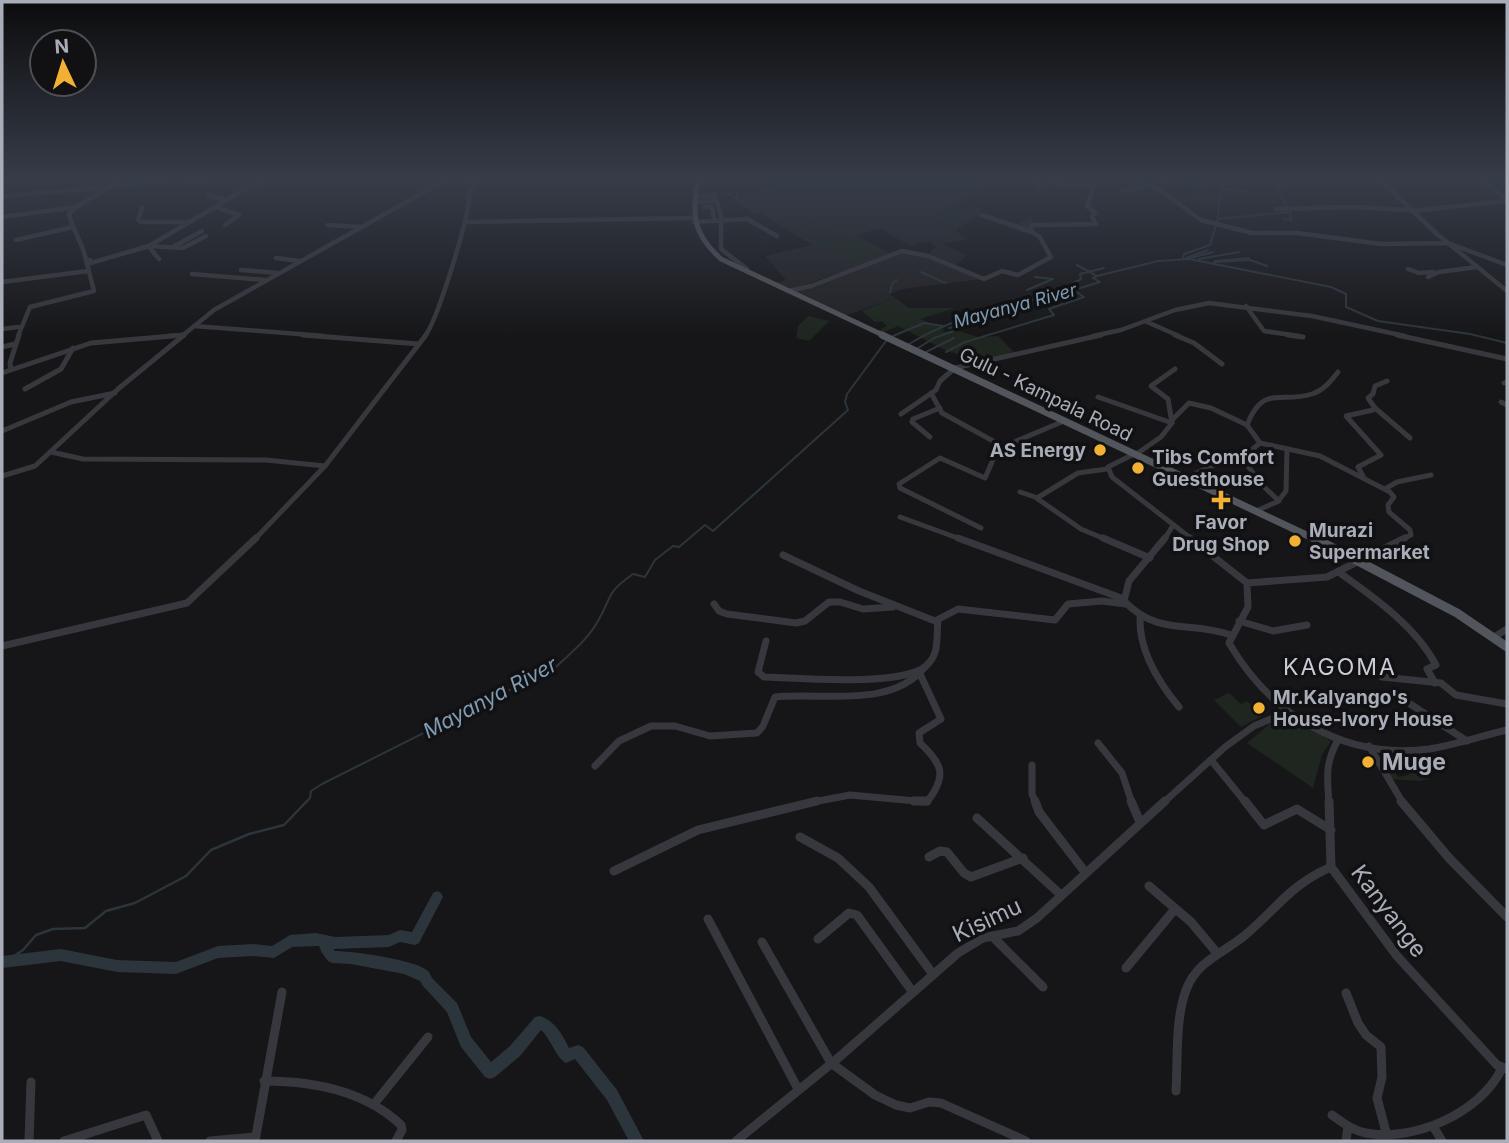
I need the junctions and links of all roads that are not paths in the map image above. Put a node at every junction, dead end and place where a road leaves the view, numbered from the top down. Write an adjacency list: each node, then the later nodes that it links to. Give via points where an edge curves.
1 (57, 231): 14 (street)
2 (75, 231): 20 (street)
3 (176, 231): 16 (street)
4 (354, 231): 19 (street)
5 (462, 231): 43 (street, via 430,327)
6 (700, 231): 26 (main road, Gulu - Kampala Road, via 709,249)
7 (722, 231): 26 (street, via 722,249)
8 (769, 231): 13 (street)
9 (1031, 231): 33 (street, via 1051,257 1017,275 1001,271 984,279 930,256 902,251)
10 (1249, 231): 15 (street, via 1381,244)
11 (1435, 231): 15 (street)
12 (204, 234): 16 (street, via 186,247)
13 (777, 236)
14 (16, 240)
15 (1448, 243): 21 (street); 22 (street)
16 (150, 247): 18 (street); 20 (street)
17 (276, 258): 19 (street)
18 (159, 259)
19 (300, 261): 28 (street)
20 (87, 262): 25 (street)
21 (1507, 265)
22 (1477, 267): 27 (street); 34 (street)
23 (1408, 269): 27 (street)
24 (241, 270): 28 (street)
25 (88, 271): 32 (street); 38 (street, via 92,293 32,306)
26 (746, 271): 33 (main road, Gulu - Kampala Road)
27 (1438, 272): 30 (street)
28 (279, 273): 31 (street)
29 (192, 274): 31 (street)
30 (1428, 277)
31 (267, 280): 37 (street)
32 (2, 282)
33 (789, 291): 48 (main road, Gulu - Kampala Road)
34 (1507, 291)
35 (1246, 306): 36 (street, via 1199,305); 41 (street, via 1264,331); 46 (street)
36 (1147, 322): 47 (street, via 1194,343); 48 (street)
37 (194, 326): 40 (street); 43 (street)
38 (19, 327): 39 (street); 42 (street)
39 (2, 329)
40 (184, 335): 45 (street); 55 (street)
41 (1303, 337)
42 (15, 344): 44 (street); 49 (street)
43 (418, 344): 74 (street)
44 (2, 347)
45 (73, 348): 49 (street); 54 (street, via 62,368)
46 (1507, 359)
47 (1222, 364)
48 (955, 368): 56 (street); 62 (main road, Gulu - Kampala Road)
49 (12, 369): 52 (street)
50 (1175, 369): 63 (street, via 1152,386 1168,399)
51 (1338, 372): 64 (street, via 1311,396 1278,395 1261,400 1249,414)
52 (2, 373)
53 (1387, 382): 59 (street, via 1375,386 1368,398)
54 (25, 389)
55 (115, 393): 65 (street, via 64,402); 71 (street)
56 (931, 393): 58 (street); 60 (street)
57 (1098, 397): 63 (street)
58 (922, 399): 60 (street); 61 (street)
59 (1375, 408): 67 (street); 79 (street, via 1346,416 1381,455 1359,467)
60 (937, 409): 66 (street, via 915,416 912,422); 69 (street)
61 (901, 414)
62 (1064, 421): 69 (street); 72 (main road, Gulu - Kampala Road)
63 (1172, 422): 64 (street, via 1189,403); 72 (street, via 1161,437)
64 (1247, 425): 68 (street)
65 (2, 431)
66 (930, 437)
67 (1410, 438)
68 (1260, 443): 70 (street); 73 (street)
69 (1004, 447): 87 (street, via 984,478 937,458 899,485)
70 (1287, 449): 79 (street, via 1320,456); 83 (street, via 1286,491)
71 (51, 452): 74 (street, via 83,460 265,460); 77 (street, via 35,466)
72 (1135, 454): 75 (street); 78 (main road, Gulu - Kampala Road)
73 (1242, 458): 78 (street); 83 (street)
74 (325, 466): 104 (street, via 187,603)
75 (1107, 469): 82 (street, via 1090,468); 86 (street)
76 (1431, 475): 80 (street)
77 (2, 476)
78 (1185, 478): 84 (main road, Gulu - Kampala Road)
79 (1364, 478): 80 (street)
80 (1385, 489): 90 (street, via 1394,498 1389,512 1411,535)
81 (1020, 492): 82 (street)
82 (1037, 498): 89 (street, via 1081,529)
83 (1279, 500): 84 (street)
84 (1256, 511): 90 (main road, Gulu - Kampala Road)
85 (900, 517): 93 (street)
86 (1172, 527): 89 (street); 92 (street)
87 (981, 528)
88 (783, 555): 95 (street)
89 (1150, 558): 93 (street, via 1128,579)
90 (1360, 560): 91 (street); 102 (main road, Gulu - Kampala Road)
91 (1340, 573): 92 (street); 108 (street, via 1385,608 1429,652 1436,665 1427,669)
92 (1247, 583): 98 (street, via 1249,603)
93 (1125, 601): 96 (street); 97 (street, via 1068,604 1055,620 958,608)
94 (714, 604): 95 (street, via 727,614 796,624 830,602 863,609)
95 (895, 606): 97 (street)
96 (1140, 618): 101 (street, via 1163,626 1214,629); 111 (street, via 1139,633 1161,685)
97 (938, 621): 106 (street, via 937,651)
98 (1239, 621): 99 (street, via 1273,631); 101 (street)
99 (1307, 625)
100 (1507, 629): 102 (street)
101 (1231, 635): 112 (street, via 1229,643 1243,666)
102 (1494, 637): 105 (main road, Gulu - Kampala Road)
103 (766, 641): 106 (street, via 758,672 766,677 859,680)
104 (2, 646)
105 (1507, 647)
106 (923, 672): 120 (street, via 908,686 873,694 775,697 764,726 751,734 645,728 629,733); 128 (street, via 941,719 919,733 920,743 941,768 927,802 850,795 773,810 698,830)
107 (1382, 677): 108 (street)
108 (1435, 683): 110 (street, via 1456,695)
109 (1404, 700): 115 (street)
110 (1507, 704)
111 (1180, 707)
112 (1289, 712): 114 (street); 118 (street, Kisimu, via 1254,726)
113 (1507, 730): 115 (street)
114 (1338, 740): 117 (street); 123 (street, Kanyange, via 1327,773)
115 (1468, 741): 117 (street, via 1416,750)
116 (1098, 743): 122 (street, via 1122,773)
117 (1369, 746): 133 (street, via 1410,811)
118 (1211, 760): 122 (street, Kisimu); 123 (street, via 1264,825 1297,809)
119 (1032, 765): 129 (street, via 1032,794 1039,812)
120 (595, 766)
121 (977, 818): 126 (street)
122 (1140, 822): 129 (street, Kisimu)
123 (1331, 830): 127 (street, Kanyange)
124 (800, 837): 140 (street, via 841,860 867,886)
125 (929, 858): 126 (street, via 947,852 971,877)
126 (1023, 858): 131 (street)
127 (1331, 867): 138 (street, via 1308,877 1244,936); 147 (street, Kanyange, via 1397,956)
128 (614, 871)
129 (1085, 872): 131 (street, Kisimu)
130 (1149, 886): 132 (street)
131 (1061, 895): 135 (street, Kisimu, via 1027,926)
132 (1175, 909): 138 (street); 139 (street)
133 (1507, 917)
134 (708, 919): 150 (street)
135 (992, 936): 140 (street, Kisimu, via 974,942); 141 (street)
136 (818, 939): 142 (street, via 849,913 857,915)
137 (762, 942): 146 (street)
138 (1217, 953): 151 (street, via 1200,965 1186,990)
139 (1126, 968)
140 (932, 973): 142 (street, Kisimu)
141 (1043, 987)
142 (912, 991): 146 (street, Kisimu)
143 (282, 992): 148 (street)
144 (1346, 993): 156 (street, via 1358,1023 1381,1047 1377,1098)
145 (428, 1037): 152 (street)
146 (831, 1063): 150 (street, Kisimu); 165 (street, via 896,1105 910,1108 942,1103)
147 (1505, 1069): 155 (street, via 1475,1099)
148 (264, 1081): 152 (street, via 315,1085); 158 (street)
149 (31, 1082): 159 (street)
150 (798, 1090): 164 (street, Kisimu)
151 (1176, 1091)
152 (374, 1104): 163 (street, via 401,1125)
153 (1332, 1115): 154 (street)
154 (1348, 1126): 157 (street); 166 (street)
155 (1433, 1126): 156 (street); 167 (street)
156 (1386, 1132): 157 (street)
157 (1367, 1137)
158 (255, 1139): 162 (street)
159 (29, 1141)
160 (64, 1141): 161 (street, via 146,1115)
161 (158, 1141)
162 (209, 1141)
163 (396, 1141)
164 (736, 1141)
165 (1026, 1141)
166 (1346, 1141)
167 (1442, 1141)

